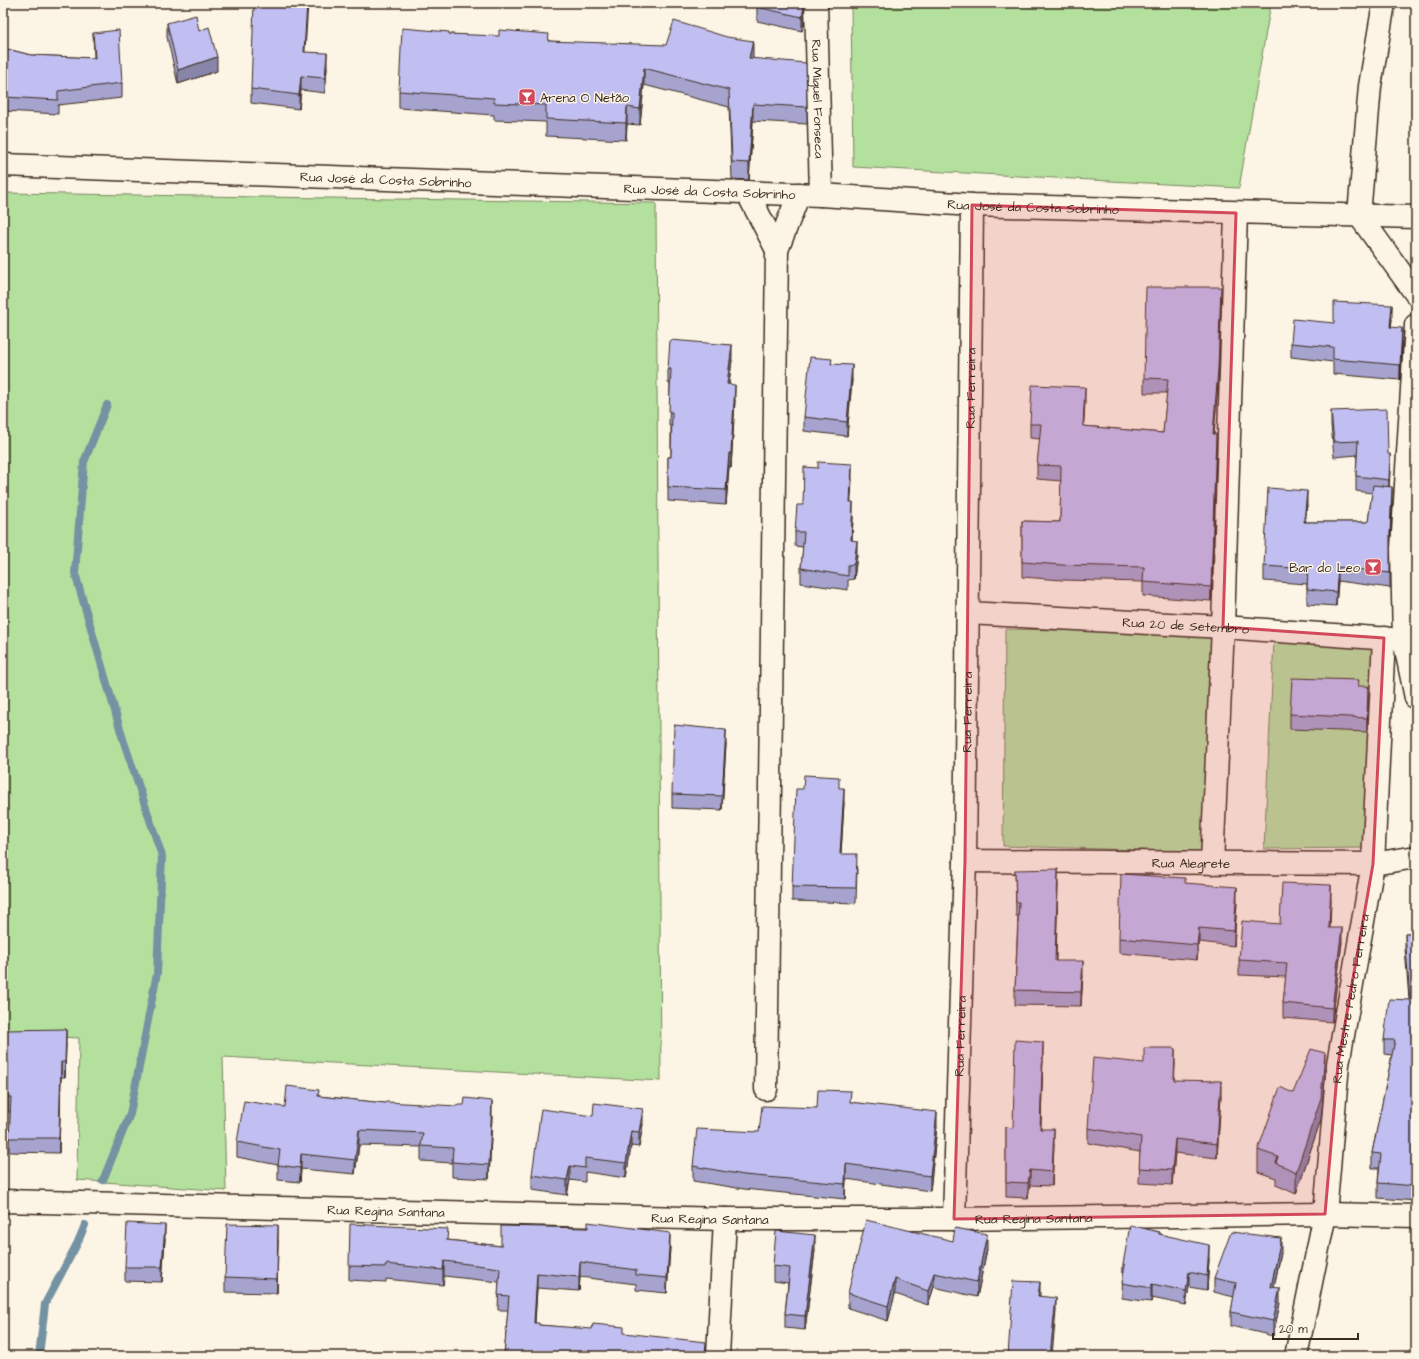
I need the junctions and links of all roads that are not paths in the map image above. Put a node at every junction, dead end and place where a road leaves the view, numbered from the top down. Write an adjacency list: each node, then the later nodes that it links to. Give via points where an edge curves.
1 (816, 3): 6 (street, Rua Miguel Fonseca)
2 (1384, 3): 9 (street, via 1370,86)
3 (3, 165): 4 (street, Rua José da Costa Sobrinho)
4 (747, 192): 5 (street, Rua José da Costa Sobrinho); 11 (street)
5 (799, 194): 6 (street, Rua José da Costa Sobrinho); 11 (street)
6 (821, 194): 7 (street, Rua José da Costa Sobrinho)
7 (972, 205): 8 (street, Rua José da Costa Sobrinho); 14 (street, Rua Ferreira)
8 (1236, 213): 9 (street, Rua José da Costa Sobrinho); 15 (street)
9 (1359, 215): 10 (street, Rua José da Costa Sobrinho); 12 (street)
10 (1416, 217)
11 (777, 250): 22 (street)
12 (1416, 294)
13 (1416, 325): 16 (street, Rua Mestre Pedro Ferreira)
14 (968, 613): 15 (street, Rua 20 de Setembro); 19 (street, Rua Ferreira)
15 (1223, 627): 16 (street, Rua 20 de Setembro); 20 (street)
16 (1394, 639): 17 (street); 21 (street, Rua Mestre Pedro Ferreira)
17 (1416, 698)
18 (1416, 857): 21 (street, Rua Alegrete)
19 (965, 861): 20 (street, Rua Alegrete); 27 (street, Rua Ferreira)
20 (1212, 863): 21 (street, Rua Alegrete)
21 (1373, 864): 24 (street, Rua Mestre Pedro Ferreira, via 1338,1064)
22 (766, 1089)
23 (3, 1201): 26 (street, Rua Regina Santana)
24 (1325, 1214): 25 (street, Rua Regina Santana); 27 (street, Rua Regina Santana); 29 (street, Rua Mestre Pedro Ferreira)
25 (1416, 1216)
26 (725, 1220): 27 (street, Rua Regina Santana); 28 (street)
27 (954, 1220)
28 (718, 1356)
29 (1296, 1356)

